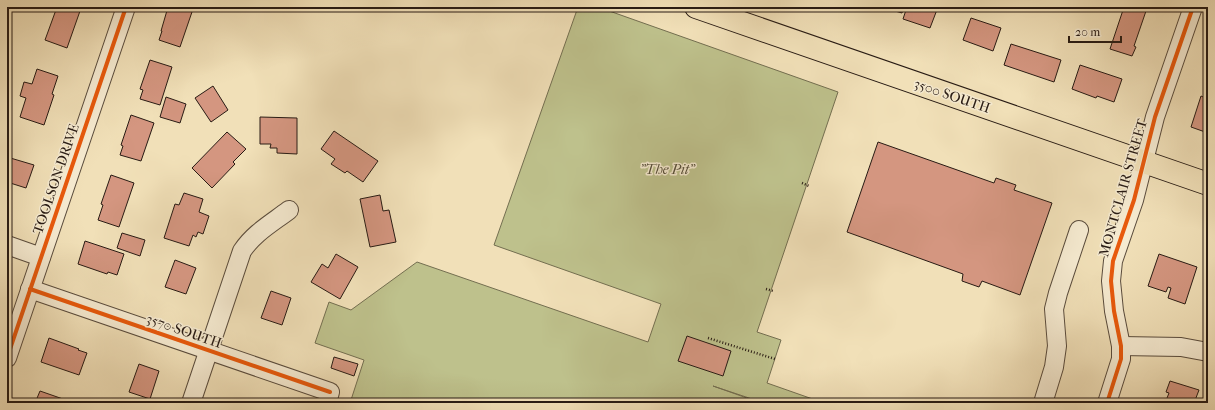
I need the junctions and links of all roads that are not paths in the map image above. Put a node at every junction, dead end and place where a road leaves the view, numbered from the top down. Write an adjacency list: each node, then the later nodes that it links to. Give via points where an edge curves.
1 (126, 7): 9 (street, TOOLSON DRIVE)
2 (696, 7): 4 (main road, 3500 SOUTH)
3 (1193, 7): 4 (street, MONTCLAIR STREET, via 1155,118)
4 (1144, 162): 5 (main road, 3500 SOUTH); 11 (street, MONTCLAIR STREET, via 1113,261 1111,281)
5 (1208, 184)
6 (289, 210): 12 (street, via 259,232 242,251)
7 (1079, 230): 17 (street, via 1054,309 1057,346 1054,367)
8 (7, 245): 9 (street)
9 (41, 257): 10 (street, TOOLSON DRIVE)
10 (30, 289): 12 (street, 3570 SOUTH); 14 (street, TOOLSON DRIVE)
11 (1121, 346): 13 (street, via 1180,347); 18 (street, MONTCLAIR STREET, via 1121,359)
12 (208, 351): 15 (street, 3570 SOUTH); 16 (street)
13 (1208, 352)
14 (7, 358)
15 (329, 398)
16 (191, 403)
17 (1043, 403)
18 (1107, 403)

